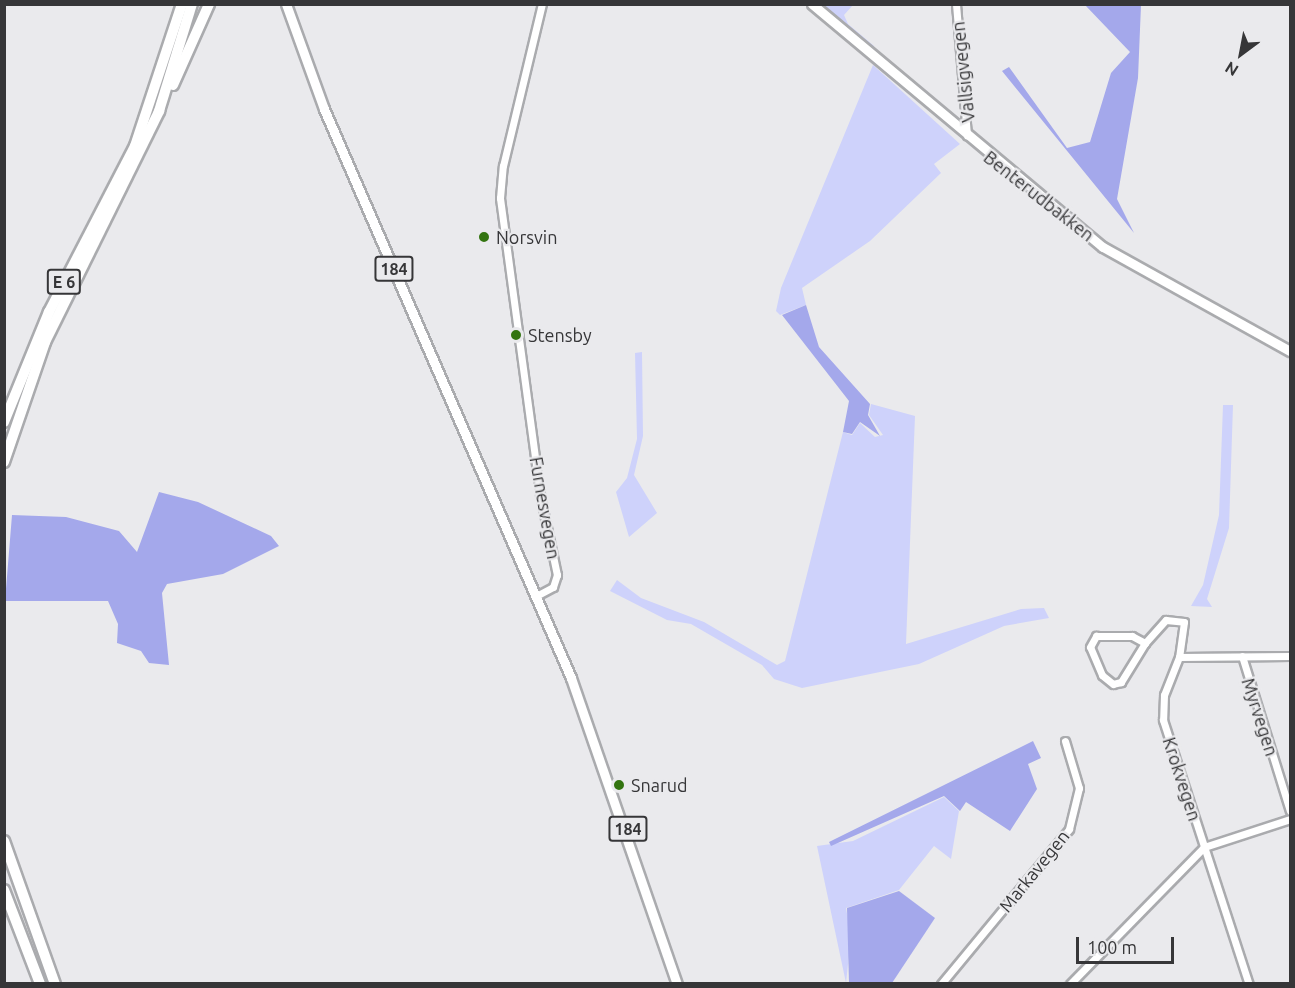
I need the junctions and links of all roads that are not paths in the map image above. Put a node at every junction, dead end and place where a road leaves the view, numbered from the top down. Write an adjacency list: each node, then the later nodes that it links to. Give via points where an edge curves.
1 (182, 4): 11 (highway, E 6, via 135,146 49,312)
2 (192, 4): 8 (highway, E 6)
3 (209, 4): 8 (highway, E 6)
4 (286, 4): 13 (main road, 184, via 324,109)
5 (542, 4): 13 (street, Furnesvegen, via 503,166 500,198 540,494 557,575 553,587)
6 (813, 4): 9 (main road, Benterudbakken)
7 (956, 4): 9 (street, Vallsigvegen, via 969,105)
8 (159, 111): 12 (highway, E 6, via 45,342)
9 (966, 138): 10 (main road, Benterudbakken, via 1120,258)
10 (1290, 351)
11 (4, 422)
12 (4, 462)
13 (537, 595): 26 (main road, 184, via 617,800)
14 (1145, 643): 14 (street, Krokvegen, via 1126,678 1113,684 1102,675 1090,647 1096,636 1132,636); 17 (street, Krokvegen, via 1163,622 1179,618 1185,626)
15 (1242, 656): 16 (street); 17 (street); 19 (street, Myrvegen)
16 (1290, 656)
17 (1179, 657): 22 (street, Krokvegen, via 1164,695 1163,720)
18 (1065, 741): 27 (street, Markavegen, via 1078,788 1069,829)
19 (1290, 811)
20 (1290, 819): 22 (street)
21 (4, 842): 25 (highway)
22 (1204, 847): 28 (street); 29 (street, Krokvegen)
23 (4, 891): 24 (highway)
24 (40, 984)
25 (55, 984)
26 (677, 984)
27 (941, 984)
28 (1070, 984)
29 (1249, 984)

